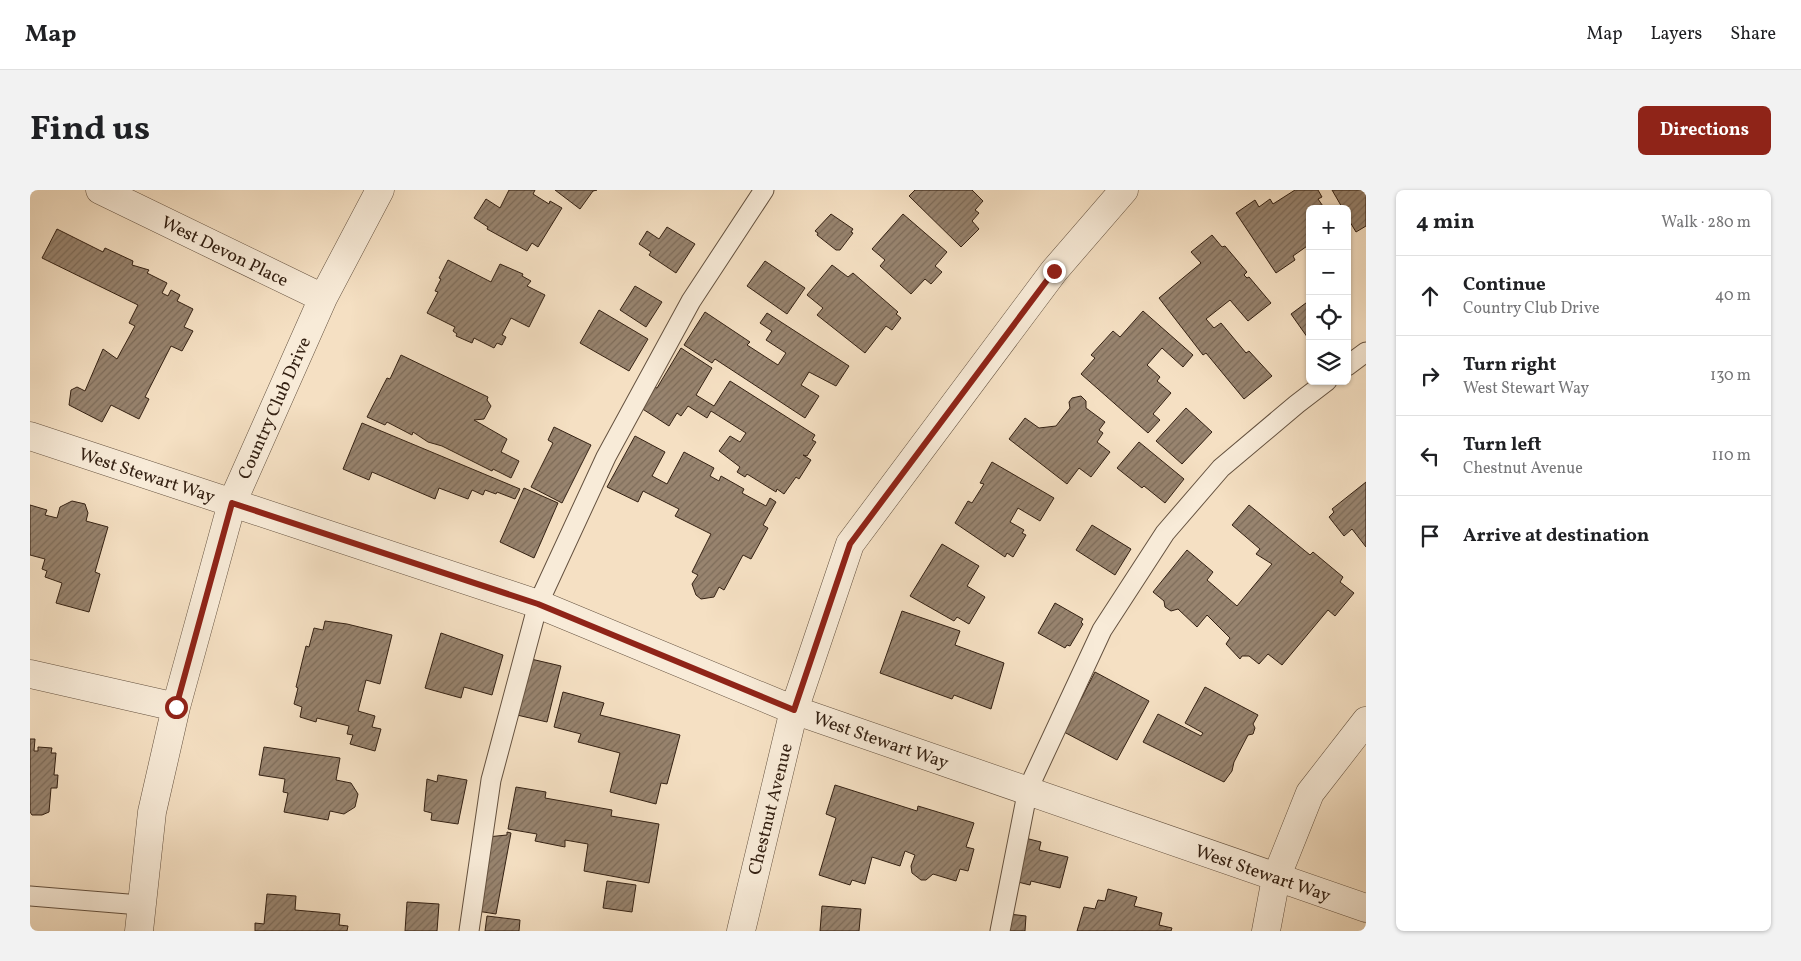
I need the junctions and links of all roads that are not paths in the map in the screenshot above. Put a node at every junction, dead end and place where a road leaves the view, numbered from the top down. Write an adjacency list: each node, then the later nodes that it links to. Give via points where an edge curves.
1 (100, 190): 5 (street, West Devon Place)
2 (380, 190): 5 (street, Country Club Drive)
3 (764, 190): 11 (lane, via 691,301 606,456)
4 (1124, 190): 14 (street, Chestnut Avenue, via 1054,271 850,544)
5 (323, 298): 10 (street, Country Club Drive)
6 (1366, 352): 7 (lane)
7 (1351, 363)
8 (1322, 385): 16 (lane, via 1221,468 1165,533 1102,630)
9 (30, 436): 10 (street, West Stewart Way)
10 (232, 503): 11 (street, West Stewart Way); 13 (street, Country Club Drive)
11 (538, 604): 14 (street, West Stewart Way); 21 (lane, via 491,780)
12 (30, 674): 13 (street)
13 (176, 707): 20 (street, Country Club Drive, via 152,812)
14 (794, 710): 16 (street, West Stewart Way); 22 (street, Chestnut Avenue)
15 (1366, 721): 17 (street, via 1310,793)
16 (1028, 790): 17 (street, West Stewart Way); 23 (lane)
17 (1276, 878): 19 (street, West Stewart Way); 24 (street)
18 (30, 896): 20 (lane)
19 (1366, 908)
20 (140, 918)
21 (469, 931)
22 (741, 931)
23 (1000, 931)
24 (1266, 931)

